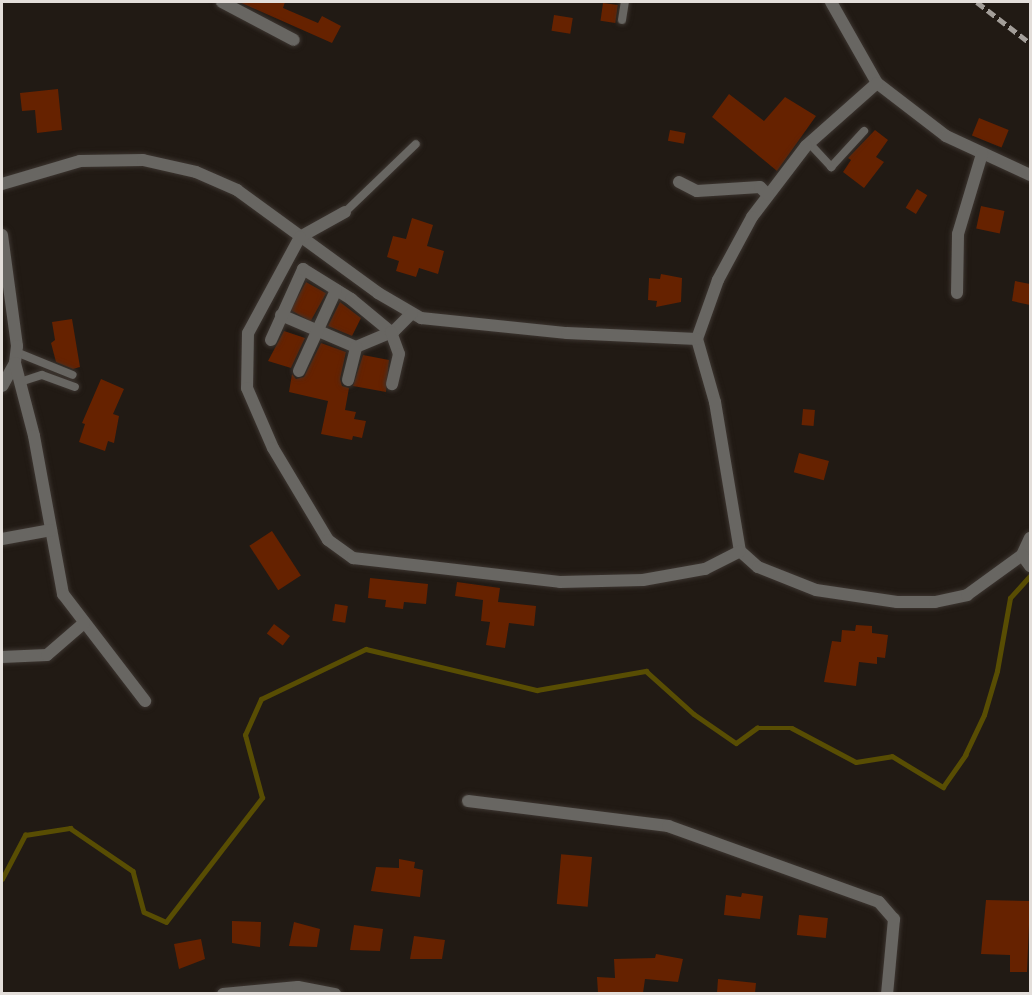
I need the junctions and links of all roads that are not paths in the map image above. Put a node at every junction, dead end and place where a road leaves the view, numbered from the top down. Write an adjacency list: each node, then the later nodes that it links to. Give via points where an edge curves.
1 (222, 2): 5 (street)
2 (625, 2): 4 (lane)
3 (831, 2): 6 (street)
4 (622, 20)
5 (294, 40)
6 (877, 83): 8 (street); 10 (street, via 937,130)
7 (864, 131): 8 (lane, via 831,167)
8 (809, 143): 14 (street)
9 (416, 144): 15 (lane)
10 (982, 154): 11 (street); 19 (street, via 958,234)
11 (1030, 176)
12 (679, 182): 14 (street, via 697,191 760,187)
13 (2, 184): 17 (street, via 80,161 143,160 196,172 237,190)
14 (768, 195): 24 (street, via 718,280)
15 (345, 212): 17 (street)
16 (2, 235): 27 (street, via 17,328)
17 (300, 237): 20 (street); 38 (street, via 248,333 247,387 273,448 328,540 353,558 560,582 653,578 705,569)
18 (336, 290): 21 (street, via 303,269); 22 (street); 23 (street)
19 (957, 293)
20 (412, 313): 23 (street); 24 (street, via 421,318 567,333)
21 (281, 315): 22 (street); 25 (street)
22 (318, 330): 26 (street); 28 (street)
23 (391, 332): 26 (street); 32 (street, via 399,354)
24 (698, 339): 38 (street, via 715,402)
25 (271, 340)
26 (356, 347): 30 (street)
27 (16, 357): 29 (lane); 31 (street); 33 (street)
28 (299, 371)
29 (73, 375)
30 (348, 380)
31 (20, 382): 34 (lane, via 42,375); 35 (street)
32 (392, 384)
33 (2, 386)
34 (75, 387)
35 (51, 530): 37 (street); 41 (street, via 63,594)
36 (1030, 538): 39 (street)
37 (2, 539)
38 (740, 551): 39 (street, via 758,567 816,590 897,602 935,602 967,595)
39 (1022, 555): 40 (street)
40 (1030, 566)
41 (84, 622): 42 (street, via 46,655); 43 (street)
42 (2, 657)
43 (145, 701)
44 (468, 801): 47 (street, via 668,826 879,902 894,919)
45 (223, 993): 46 (street, via 297,987)
46 (335, 993)
47 (887, 993)

